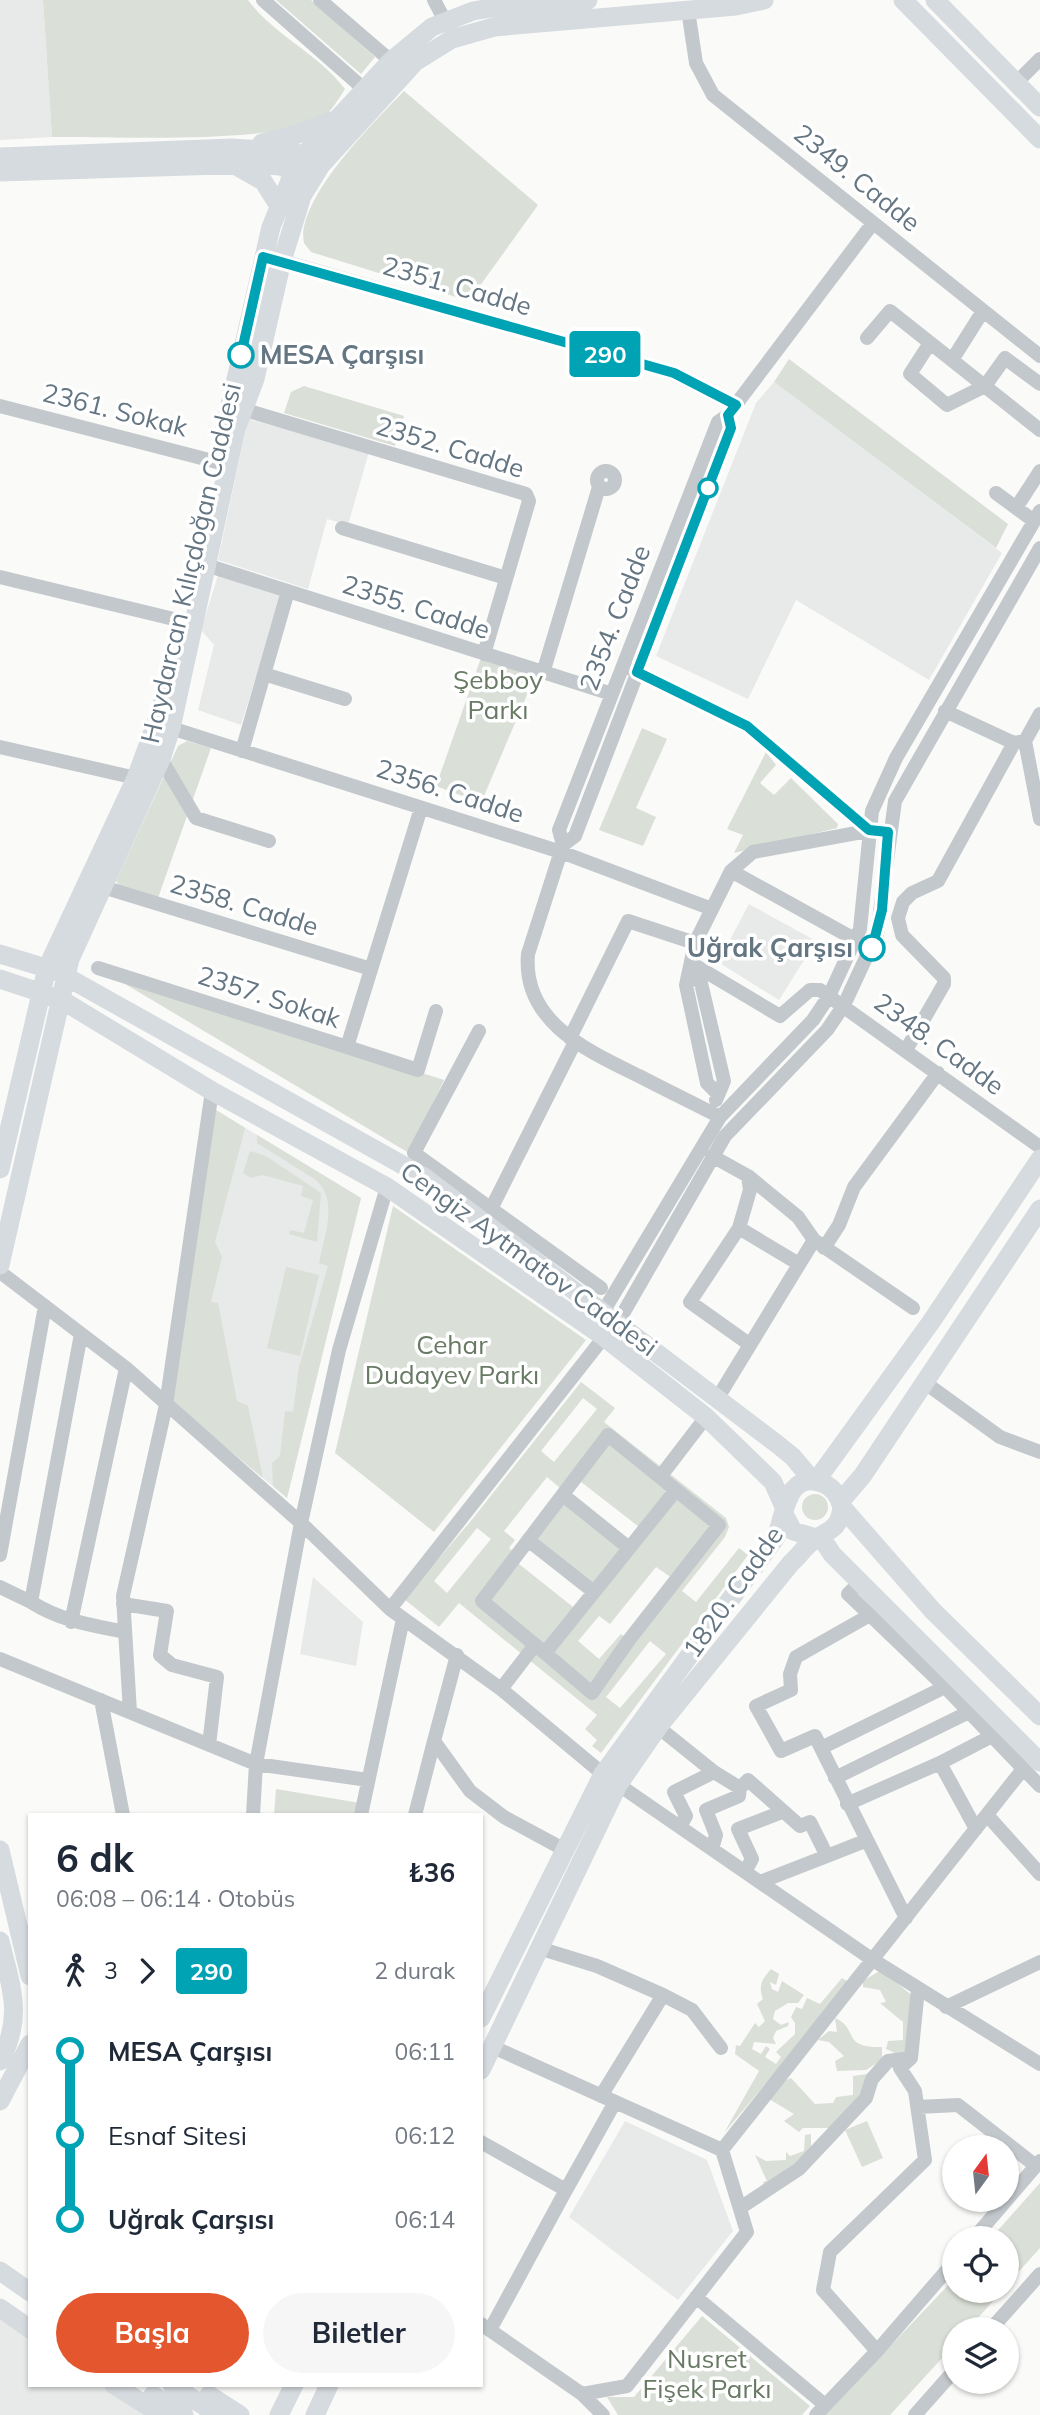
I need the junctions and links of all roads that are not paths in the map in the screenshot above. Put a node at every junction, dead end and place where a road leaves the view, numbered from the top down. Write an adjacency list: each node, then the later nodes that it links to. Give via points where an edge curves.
1 (263, 0): 15 (street)
2 (320, 0): 13 (street)
3 (434, 0): 11 (street)
4 (587, 0): 8 (main road, Haydarcan Kılıçdoğan Caddesi)
5 (764, 0): 10 (main road, Haydarcan Kılıçdoğan Caddesi)
6 (903, 0): 18 (main road)
7 (935, 0): 14 (main road)
8 (530, 2): 9 (main road, Haydarcan Kılıçdoğan Caddesi)
9 (472, 6): 11 (main road, Haydarcan Kılıçdoğan Caddesi)
10 (688, 10): 21 (main road, Haydarcan Kılıçdoğan Caddesi, via 494,27 452,39 405,72); 24 (street, 2349. Cadde, via 696,63 708,89)
11 (445, 21): 13 (main road, Haydarcan Kılıçdoğan Caddesi)
12 (1040, 59): 14 (street)
13 (391, 61): 15 (main road, Haydarcan Kılıçdoğan Caddesi)
14 (1016, 83): 16 (main road)
15 (364, 89): 17 (main road, Haydarcan Kılıçdoğan Caddesi)
16 (1040, 107)
17 (340, 116): 19 (main road); 21 (main road, Haydarcan Kılıçdoğan Caddesi)
18 (1040, 139)
19 (231, 156): 20 (main road); 21 (main road, via 282,150); 22 (main road); 23 (main road, via 263,181)
20 (0, 157)
21 (308, 168): 23 (main road, Haydarcan Kılıçdoğan Caddesi); 25 (main road, Haydarcan Kılıçdoğan Caddesi, via 302,196)
22 (0, 172)
23 (279, 206): 25 (main road, Haydarcan Kılıçdoğan Caddesi)
24 (873, 223): 26 (street, 2349. Cadde); 35 (street, 2354. Cadde)
25 (273, 259): 34 (main road, Haydarcan Kılıçdoğan Caddesi, via 255,379); 35 (street, 2351. Cadde, via 674,373); 37 (main road, Haydarcan Kılıçdoğan Caddesi)
26 (983, 311): 29 (street, 2349. Cadde); 30 (street)
27 (867, 338): 28 (street, via 890,311)
28 (930, 343): 30 (street); 32 (street, via 910,374 947,405)
29 (1040, 356)
30 (952, 360): 32 (street)
31 (1040, 384): 32 (street, via 1005,358)
32 (985, 386): 36 (street)
33 (0, 406): 37 (street, 2361. Sokak)
34 (242, 409): 45 (main road, Haydarcan Kılıçdoğan Caddesi); 47 (street, 2352. Cadde, via 526,495 529,501)
35 (732, 410): 51 (street, 2354. Cadde, via 718,422); 52 (street, 2354. Cadde, via 731,428)
36 (1040, 430)
37 (217, 462): 49 (main road, Haydarcan Kılıçdoğan Caddesi)
38 (1040, 471): 41 (street)
39 (600, 487): 53 (street)
40 (996, 493): 41 (street)
41 (1016, 508): 42 (street)
42 (1037, 516): 67 (street, via 896,758 878,794)
43 (342, 528): 47 (street)
44 (1040, 548): 57 (street)
45 (206, 565): 48 (street, 2355. Cadde); 59 (main road, Haydarcan Kılıçdoğan Caddesi)
46 (0, 577): 49 (street)
47 (506, 578): 50 (street, 2352. Cadde)
48 (288, 591): 50 (street, 2355. Cadde); 54 (street)
49 (182, 621): 64 (main road, Haydarcan Kılıçdoğan Caddesi, via 158,718)
50 (484, 654): 53 (street, 2355. Cadde)
51 (623, 666): 52 (street); 55 (street, 2354. Cadde)
52 (637, 672): 67 (street, via 747,726); 70 (street, 2354. Cadde, via 575,836)
53 (543, 673): 55 (street, 2355. Cadde)
54 (264, 674): 56 (street); 62 (street)
55 (612, 694): 70 (street, 2354. Cadde, via 559,830)
56 (345, 699)
57 (945, 711): 60 (street); 68 (street, via 898,794)
58 (1040, 714): 60 (street)
59 (171, 728): 62 (street, 2356. Cadde); 63 (main road, Haydarcan Kılıçdoğan Caddesi)
60 (1019, 742): 66 (street); 90 (street, via 938,881 907,897 900,909 902,935 944,978)
61 (0, 747): 64 (street)
62 (242, 751): 65 (street, 2356. Cadde)
63 (161, 759): 69 (street, via 196,818); 72 (main road, Haydarcan Kılıçdoğan Caddesi)
64 (136, 778): 80 (main road, Haydarcan Kılıçdoğan Caddesi)
65 (421, 807): 70 (street, 2356. Cadde); 79 (street, 2357. Sokak)
66 (1040, 819)
67 (869, 837): 68 (street); 71 (street, via 753,852); 74 (street)
68 (888, 839): 85 (street, via 877,934)
69 (270, 841)
70 (562, 848): 73 (street, 2356. Cadde); 88 (street, 2354. Cadde, via 527,964 539,1003)
71 (731, 871): 73 (street); 74 (street)
72 (103, 887): 79 (street, 2358. Cadde); 80 (main road, Haydarcan Kılıçdoğan Caddesi, via 72,952)
73 (712, 909): 75 (street)
74 (856, 940): 83 (street)
75 (695, 943): 78 (street); 88 (street, via 628,921)
76 (0, 954): 80 (main road, Cengiz Aytmatov Caddesi)
77 (98, 968): 89 (street, 2357. Sokak)
78 (691, 968): 83 (street, via 780,1016 813,988); 93 (street, via 701,982 724,1081)
79 (371, 969): 89 (street, 2357. Sokak)
80 (56, 972): 82 (main road, Haydarcan Kılıçdoğan Caddesi); 84 (main road, Haydarcan Kılıçdoğan Caddesi); 105 (main road, Cengiz Aytmatov Caddesi, via 424,1177)
81 (0, 979): 82 (main road, Cengiz Aytmatov Caddesi)
82 (41, 990): 84 (main road, Cengiz Aytmatov Caddesi); 94 (main road, Haydarcan Kılıçdoğan Caddesi)
83 (829, 996): 85 (street, 2348. Cadde); 93 (street, via 813,1020)
84 (60, 999): 92 (main road, Cengiz Aytmatov Caddesi); 107 (main road, Haydarcan Kılıçdoğan Caddesi)
85 (844, 1005): 90 (street, 2348. Cadde); 96 (street, via 827,1030 734,1124)
86 (436, 1011): 89 (street, via 418,1070)
87 (479, 1031): 101 (street, via 414,1153)
88 (572, 1040): 93 (street, 2354. Cadde); 101 (street)
89 (347, 1047)
90 (906, 1050): 91 (street, 2348. Cadde)
91 (937, 1073): 95 (street, 2348. Cadde); 104 (street, via 854,1186 839,1225)
92 (212, 1091): 100 (main road, Cengiz Aytmatov Caddesi); 118 (street)
93 (716, 1114): 112 (street)
94 (3, 1139): 98 (main road, Haydarcan Kılıçdoğan Caddesi)
95 (1040, 1147)
96 (712, 1156): 99 (street); 112 (street)
97 (1040, 1159): 122 (main road, 1820. Cadde, via 931,1322)
98 (0, 1169)
99 (748, 1176): 103 (street, via 750,1190); 104 (street, via 798,1217)
100 (387, 1187): 112 (main road, Cengiz Aytmatov Caddesi); 127 (street, via 339,1350)
101 (491, 1209): 105 (street)
102 (1040, 1209): 116 (main road, 1820. Cadde)
103 (739, 1228): 106 (street); 114 (street, via 690,1302)
104 (819, 1244): 106 (street); 111 (street)
105 (545, 1258): 109 (street); 112 (main road, Cengiz Aytmatov Caddesi)
106 (799, 1264): 114 (street)
107 (0, 1265)
108 (0, 1272): 110 (street)
109 (601, 1288)
110 (45, 1306): 113 (street); 131 (street)
111 (913, 1308)
112 (608, 1325): 117 (main road, Cengiz Aytmatov Caddesi); 119 (main road, Cengiz Aytmatov Caddesi); 137 (street)
113 (81, 1334): 115 (street); 135 (street)
114 (749, 1344): 117 (street)
115 (126, 1368): 118 (street); 140 (street)
116 (924, 1382): 120 (street, via 1000,1437); 125 (main road, 1820. Cadde)
117 (716, 1399): 122 (main road, Cengiz Aytmatov Caddesi, via 793,1457)
118 (166, 1405): 127 (street); 136 (street)
119 (706, 1417): 121 (street); 126 (main road, Cengiz Aytmatov Caddesi, via 773,1482)
120 (1040, 1452)
121 (660, 1477): 123 (street); 124 (street, via 608,1435)
122 (814, 1481): 125 (main road, Cengiz Aytmatov Caddesi, via 834,1490); 126 (main road, 1820. Cadde, via 791,1490)
123 (676, 1490): 130 (street); 142 (street, via 719,1525 592,1693)
124 (563, 1495): 129 (street); 130 (street)
125 (841, 1505): 128 (main road, 1820. Cadde, via 838,1525); 150 (main road, Cengiz Aytmatov Caddesi, via 933,1611)
126 (785, 1512): 128 (main road, Cengiz Aytmatov Caddesi, via 793,1531); 161 (main road, 1820. Cadde, via 776,1537)
127 (301, 1524): 137 (street); 157 (street)
128 (818, 1538): 132 (main road, Cengiz Aytmatov Caddesi); 151 (main road, 1820. Cadde, via 791,1563)
129 (528, 1540): 134 (street); 142 (street, via 482,1601)
130 (629, 1548): 134 (street)
131 (0, 1555)
132 (861, 1581): 138 (street, via 848,1594); 158 (main road, Cengiz Aytmatov Caddesi)
133 (0, 1587): 135 (street)
134 (594, 1592): 142 (street)
135 (32, 1602): 140 (street)
136 (124, 1604): 141 (street); 154 (street, via 167,1611 160,1655 172,1665 217,1677)
137 (390, 1609): 139 (street)
138 (870, 1615): 145 (street); 155 (street, via 796,1657 791,1690 756,1706 781,1751 815,1736)
139 (403, 1619): 143 (street); 162 (street)
140 (71, 1622): 141 (street)
141 (125, 1632): 148 (street)
142 (540, 1649): 146 (street)
143 (457, 1655): 146 (street); 153 (street)
144 (0, 1659): 147 (street)
145 (945, 1687): 149 (street); 155 (street)
146 (501, 1689): 161 (street)
147 (101, 1700): 148 (street); 167 (street)
148 (130, 1712): 154 (street)
149 (969, 1712): 152 (street); 160 (street)
150 (1040, 1716)
151 (658, 1727): 159 (street); 161 (main road, 1820. Cadde)
152 (992, 1736): 156 (street); 158 (street)
153 (434, 1741): 170 (street); 177 (street, via 470,1791 504,1817)
154 (209, 1745): 157 (street)
155 (821, 1748): 160 (street)
156 (940, 1763): 165 (street); 173 (street)
157 (256, 1764): 162 (street); 168 (street)
158 (1032, 1765): 163 (street); 171 (street)
159 (715, 1772): 164 (street); 172 (street, via 674,1792 686,1816)
160 (835, 1778): 165 (street)
161 (610, 1779): 172 (street); 177 (main road, 1820. Cadde); 184 (main road, 1820. Cadde)
162 (368, 1780): 169 (street)
163 (1040, 1786)
164 (740, 1788): 166 (street, via 748,1780); 175 (street, via 739,1796 706,1810 716,1835)
165 (847, 1804): 174 (street)
166 (782, 1812): 178 (street, via 800,1826 810,1822); 179 (street, via 738,1829 752,1859)
167 (123, 1813)
168 (253, 1813)
169 (361, 1813)
170 (416, 1813)
171 (987, 1815): 173 (street); 180 (street)
172 (680, 1827): 175 (street)
173 (976, 1829): 182 (street)
174 (865, 1841): 178 (street); 182 (street)
175 (712, 1849): 179 (street)
176 (0, 1850): 187 (main road)
177 (565, 1850): 191 (main road, 1820. Cadde)
178 (827, 1856): 181 (street)
179 (745, 1872): 181 (street)
180 (1040, 1874)
181 (760, 1882): 185 (street)
182 (906, 1918): 185 (street)
183 (0, 1941): 192 (main road)
184 (541, 1949): 189 (street, via 597,1966); 193 (main road, 1820. Cadde)
185 (873, 1960): 188 (street); 205 (street)
186 (1040, 1962): 190 (street)
187 (28, 1968)
188 (918, 1989): 190 (street); 196 (street)
189 (663, 1995): 195 (street, via 692,2010); 200 (street)
190 (946, 2007): 198 (street)
191 (483, 2014)
192 (22, 2029): 197 (main road)
193 (493, 2047): 199 (main road, 1820. Cadde); 200 (street)
194 (28, 2048): 201 (main road)
195 (721, 2048)
196 (911, 2058): 203 (street, via 900,2068 915,2091); 208 (street, via 888,2061 872,2079 866,2098 799,2169)
197 (0, 2061)
198 (1040, 2064)
199 (483, 2066)
200 (601, 2096): 202 (street)
201 (0, 2101)
202 (615, 2102): 205 (street); 207 (street)
203 (918, 2107): 206 (street, via 958,2105); 221 (street, via 925,2160 830,2252 823,2290)
204 (483, 2143): 207 (street)
205 (722, 2150): 208 (street)
206 (1038, 2164): 209 (street)
207 (566, 2190): 219 (street)
208 (740, 2208): 215 (street, via 747,2232)
209 (984, 2226)
210 (0, 2271): 213 (main road)
211 (1040, 2274): 218 (street)
212 (942, 2276): 221 (street)
213 (26, 2287)
214 (0, 2296): 217 (main road)
215 (696, 2297): 229 (street, via 627,2386); 230 (street)
216 (0, 2308): 220 (main road)
217 (28, 2315)
218 (1002, 2317)
219 (485, 2327): 229 (street)
220 (28, 2328)
221 (877, 2351): 230 (street)
222 (942, 2385): 238 (street)
223 (117, 2387): 231 (main road)
224 (141, 2387): 232 (main road)
225 (175, 2387): 233 (main road)
226 (198, 2387): 234 (main road)
227 (293, 2387): 235 (main road)
228 (328, 2387): 236 (main road)
229 (582, 2394): 237 (street)
230 (821, 2410)
231 (162, 2415)
232 (184, 2415)
233 (218, 2415)
234 (240, 2415)
235 (279, 2415)
236 (315, 2415)
237 (603, 2415)
238 (915, 2415)

